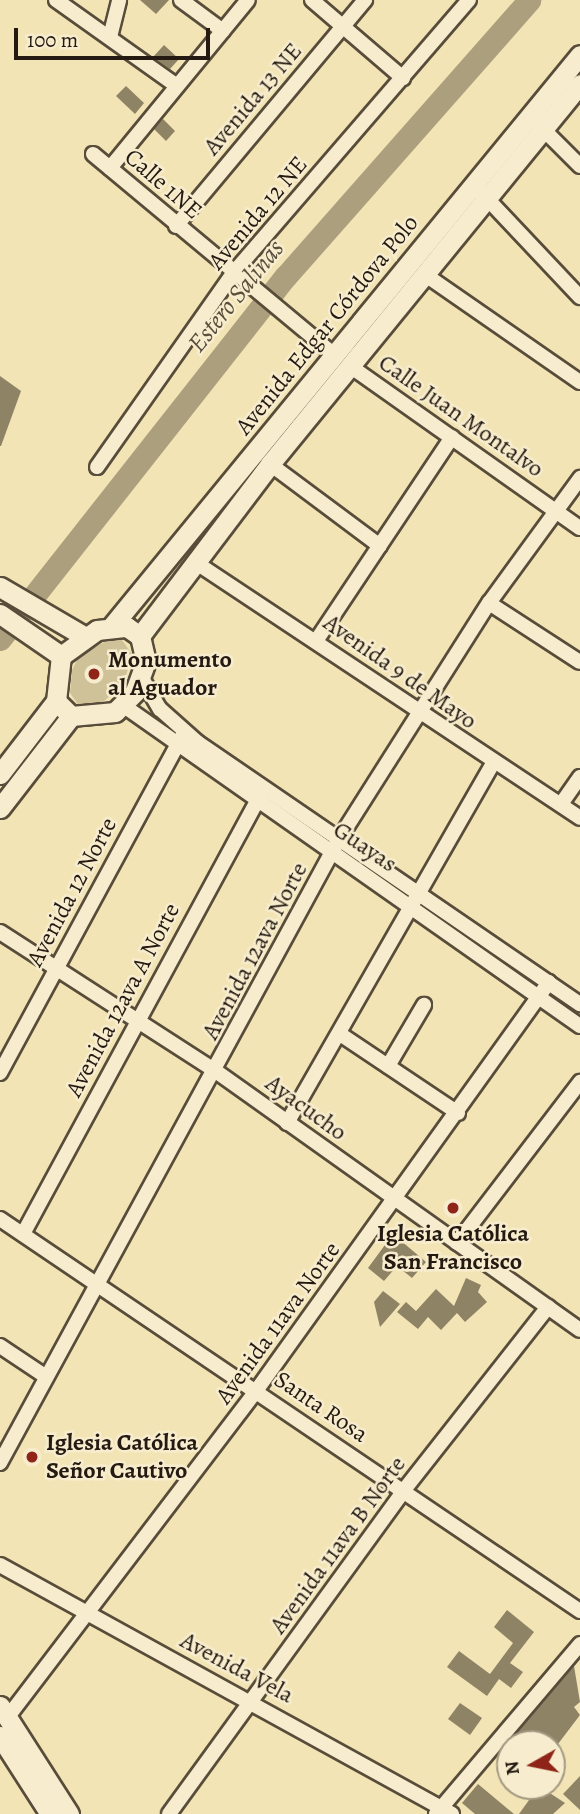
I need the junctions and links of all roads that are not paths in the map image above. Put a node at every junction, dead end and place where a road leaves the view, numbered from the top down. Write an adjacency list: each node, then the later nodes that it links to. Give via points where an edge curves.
1 (56, 0): 10 (street)
2 (119, 0): 10 (street)
3 (181, 0): 9 (street)
4 (248, 0): 9 (street)
5 (312, 0): 8 (street)
6 (365, 0): 8 (street, Avenida 13 NE)
7 (469, 0): 12 (street, Avenida 12 NE)
8 (342, 28): 12 (street); 21 (street, Avenida 13 NE)
9 (223, 31): 14 (street)
10 (110, 37): 14 (street)
11 (580, 55): 19 (main road, Avenida Edgar Córdova Polo)
12 (403, 78): 22 (street, Avenida 12 NE)
13 (580, 84): 15 (main road, Avenida Edgar Córdova Polo)
14 (177, 86): 18 (street)
15 (544, 131): 17 (street); 20 (main road, Avenida Edgar Córdova Polo)
16 (93, 153): 18 (street, Calle 1NE)
17 (580, 166)
18 (110, 168): 21 (street, Calle 1NE)
19 (474, 185): 20 (street); 25 (main road, Avenida Edgar Córdova Polo)
20 (488, 201): 23 (main road, Avenida Edgar Córdova Polo); 24 (street)
21 (176, 226): 22 (street, Calle 1NE)
22 (235, 271): 25 (street, Calle 1NE); 30 (street, Avenida 12 NE)
23 (427, 276): 26 (main road, Avenida Edgar Córdova Polo); 27 (street)
24 (580, 297)
25 (333, 354): 39 (main road, Avenida Edgar Córdova Polo)
26 (350, 366): 28 (street, Calle Juan Montalvo); 29 (main road, Avenida Edgar Córdova Polo)
27 (580, 382)
28 (452, 438): 32 (street, Calle Juan Montalvo); 34 (street)
29 (270, 464): 34 (street); 35 (main road, Avenida Edgar Córdova Polo)
30 (97, 467)
31 (580, 478): 32 (street, Avenida 12ava Norte)
32 (555, 510): 33 (street, Calle Juan Montalvo); 37 (street, Avenida 12ava Norte)
33 (580, 528)
34 (380, 546): 42 (street)
35 (195, 562): 41 (main road, Avenida Edgar Córdova Polo); 42 (street, Avenida 9 de Mayo)
36 (6, 590): 40 (main road)
37 (489, 603): 44 (street); 48 (street, Avenida 12ava Norte)
38 (1, 615): 43 (main road)
39 (112, 626): 40 (main road); 41 (main road)
40 (84, 636): 43 (main road)
41 (140, 636): 45 (main road, via 146,661)
42 (316, 641): 48 (street, Avenida 9 de Mayo)
43 (61, 656): 46 (main road)
44 (580, 662)
45 (143, 680): 47 (main road); 50 (street, Guayas)
46 (56, 701): 49 (main road); 52 (main road)
47 (124, 706): 49 (main road, via 103,715); 50 (street, Guayas)
48 (417, 713): 51 (street, Avenida 9 de Mayo); 58 (street, Avenida 12ava Norte)
49 (71, 716): 56 (main road)
50 (181, 738): 54 (street, Guayas); 61 (street, Avenida 12 Norte)
51 (493, 763): 55 (street, Avenida 9 de Mayo); 59 (street)
52 (0, 774)
53 (580, 777): 55 (street)
54 (260, 794): 58 (street, Guayas); 66 (street, Avenida 12ava A Norte)
55 (561, 804): 57 (street, Avenida 9 de Mayo)
56 (0, 808)
57 (580, 818)
58 (336, 846): 59 (street, Guayas); 70 (street, Avenida 12ava Norte)
59 (417, 900): 62 (street, Guayas); 63 (street, Guayas); 68 (street)
60 (0, 932): 61 (street, Ayacucho)
61 (56, 970): 66 (street, Ayacucho); 71 (street, Avenida 12 Norte)
62 (550, 982): 63 (street, Avenida 11ava Norte); 64 (street, Guayas)
63 (540, 998): 67 (street, Guayas); 73 (street, Avenida 11ava Norte)
64 (580, 1004)
65 (424, 1005): 69 (street)
66 (138, 1022): 70 (street, Ayacucho); 77 (street, Avenida 12ava A Norte)
67 (580, 1026)
68 (340, 1034): 69 (street); 74 (street)
69 (388, 1066): 73 (street)
70 (217, 1072): 74 (street, Ayacucho); 79 (street, Avenida 12ava Norte)
71 (0, 1073)
72 (580, 1082): 78 (street)
73 (458, 1113): 75 (street, Avenida 11ava Norte)
74 (287, 1123): 75 (street, Ayacucho)
75 (396, 1201): 78 (street, Ayacucho); 84 (street, Avenida 11ava Norte)
76 (0, 1219): 77 (street, Santa Rosa)
77 (23, 1234): 79 (street, Santa Rosa)
78 (457, 1243): 80 (street, Ayacucho)
79 (99, 1283): 83 (street, Avenida 12ava Norte); 84 (street, Santa Rosa)
80 (548, 1307): 81 (street, Ayacucho); 86 (street, Avenida 11ava B Norte)
81 (580, 1329)
82 (0, 1346): 83 (street)
83 (45, 1376): 85 (street, Avenida 12ava Norte)
84 (256, 1391): 86 (street, Santa Rosa); 89 (street, Avenida 11ava Norte)
85 (0, 1462)
86 (404, 1490): 88 (street, Santa Rosa); 91 (street, Avenida 11ava B Norte)
87 (0, 1565): 89 (street, Avenida Vela)
88 (580, 1611)
89 (87, 1616): 91 (street, Avenida Vela); 92 (street, Avenida 11ava Norte)
90 (580, 1644): 93 (street)
91 (254, 1701): 93 (street, Avenida Vela); 96 (street, Avenida 11ava B Norte)
92 (2, 1720): 94 (main road); 95 (main road)
93 (443, 1812)
94 (50, 1814)
95 (69, 1814)
96 (169, 1814)

